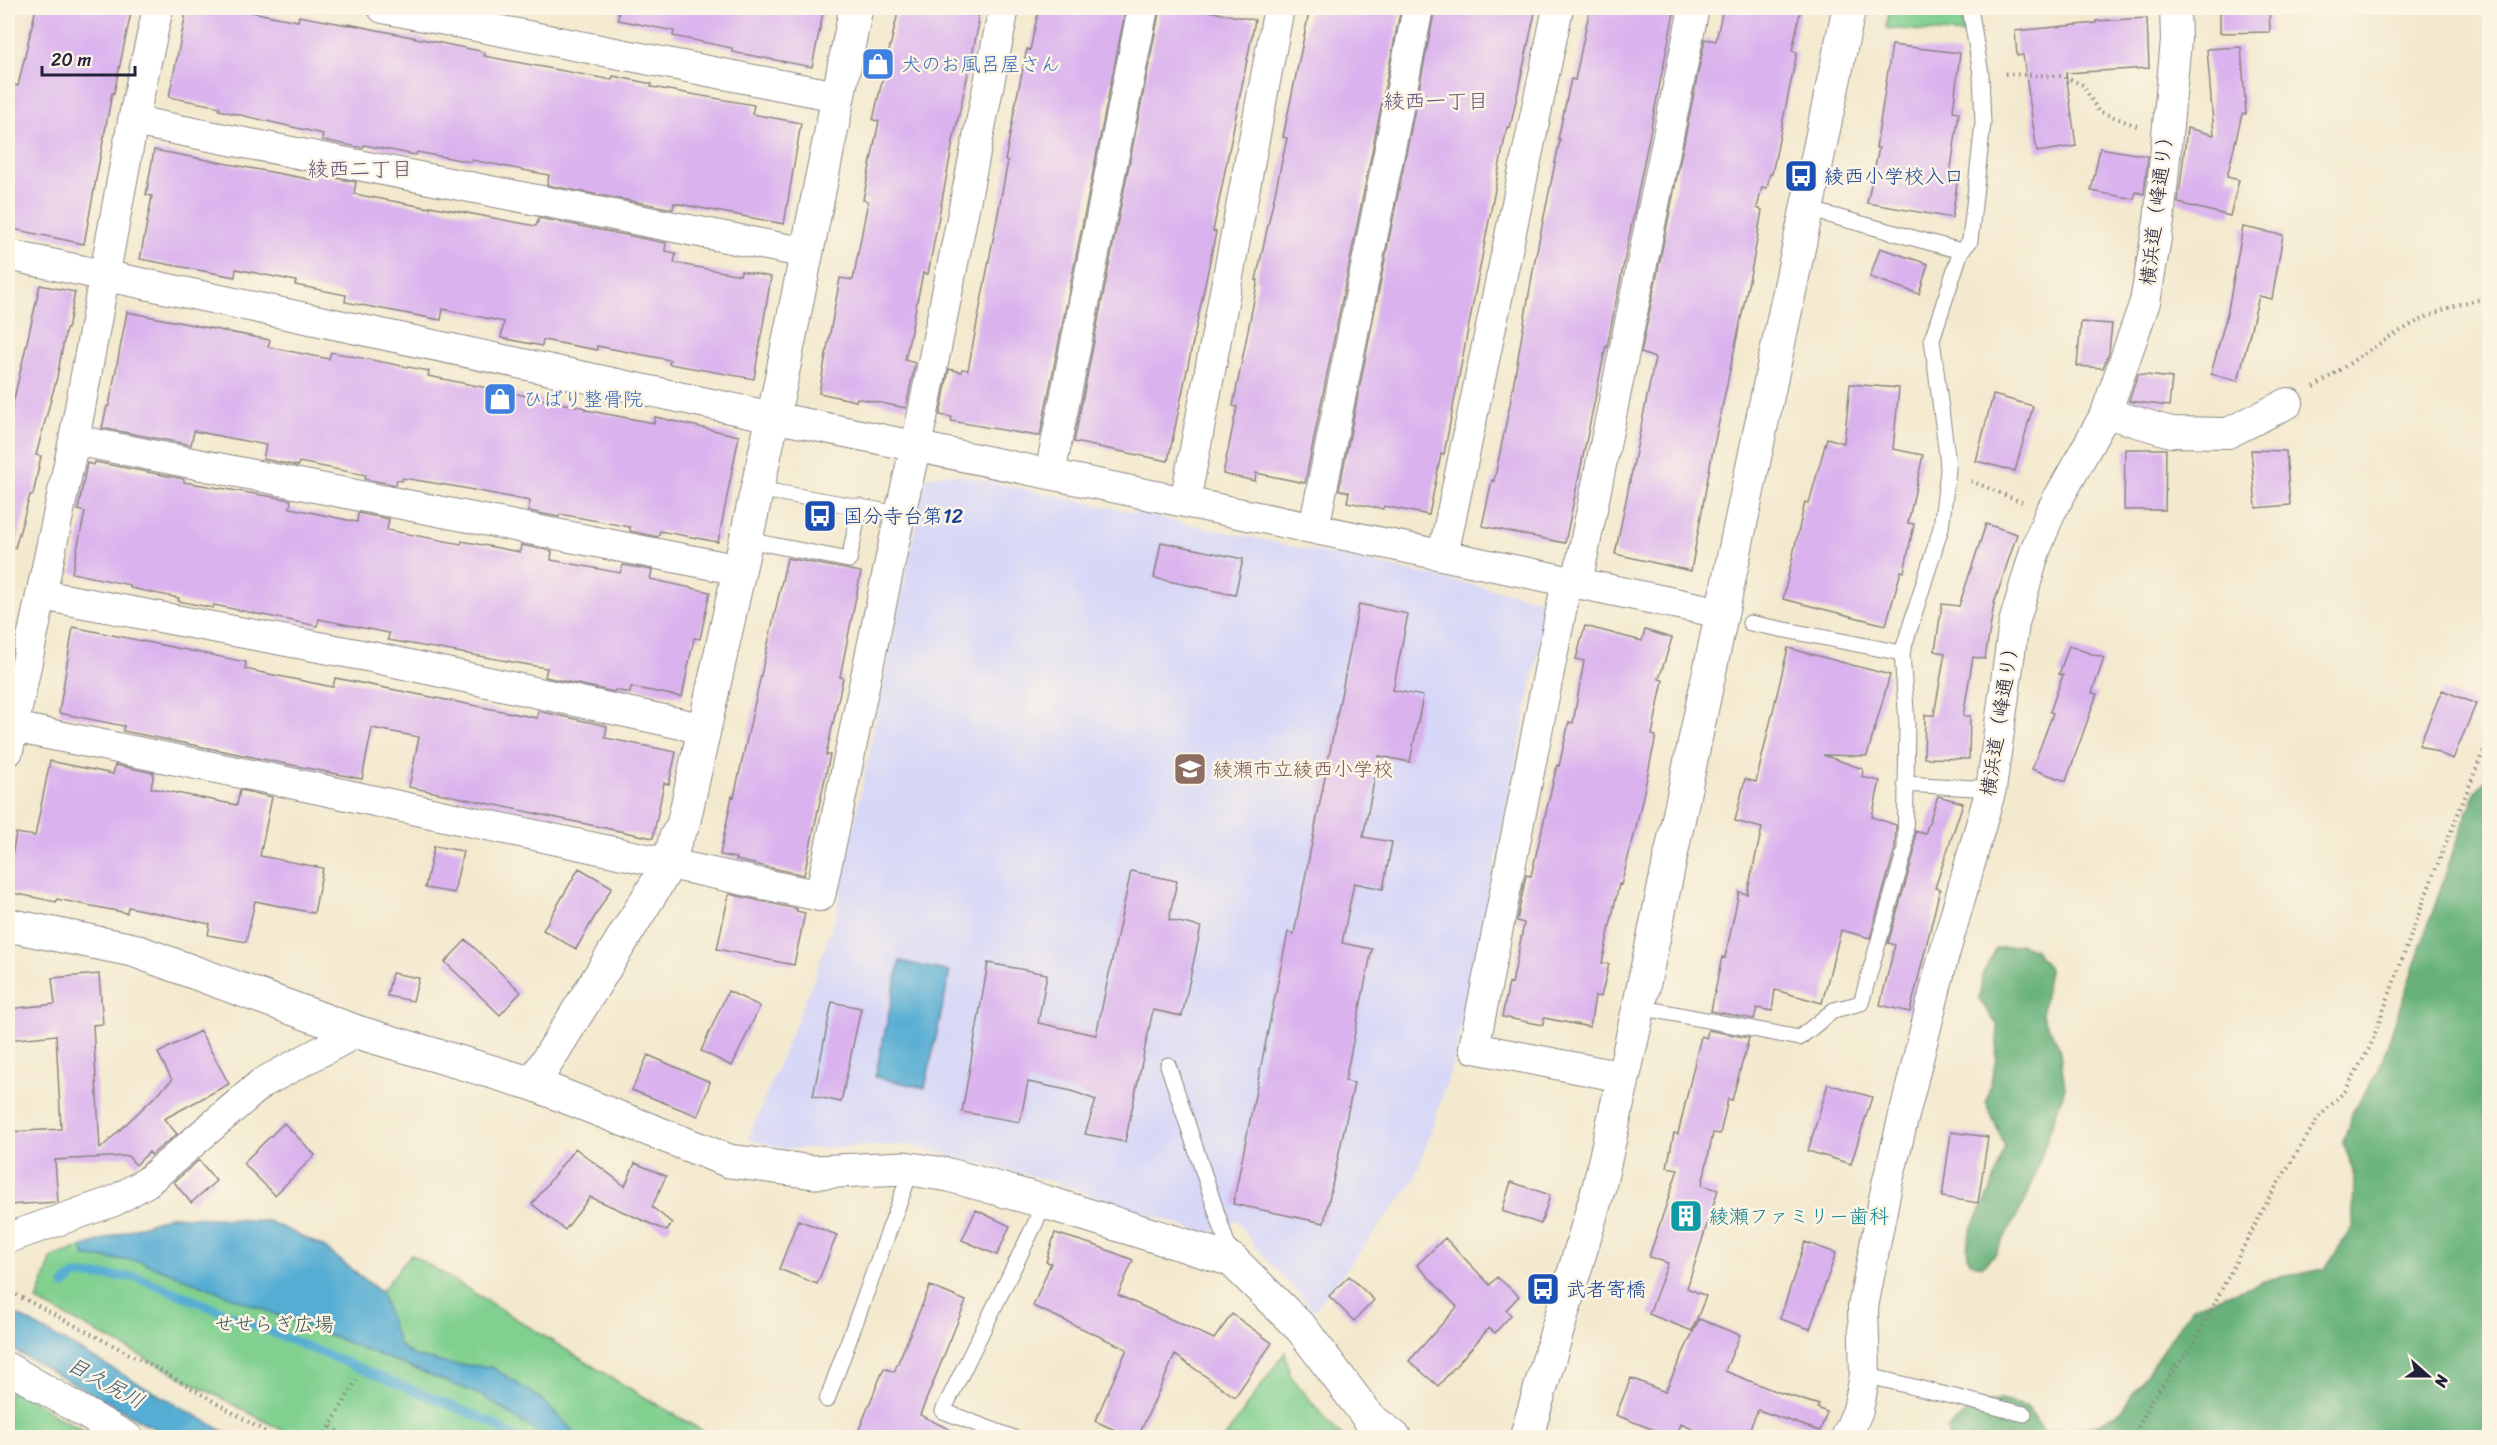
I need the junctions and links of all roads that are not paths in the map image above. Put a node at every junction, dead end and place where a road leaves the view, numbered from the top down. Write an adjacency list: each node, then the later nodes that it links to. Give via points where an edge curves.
1 (158, 8): 14 (street)
2 (383, 8): 13 (street)
3 (856, 8): 13 (street)
4 (1004, 8): 24 (street)
5 (1143, 8): 25 (street)
6 (1279, 8): 27 (street)
7 (1418, 8): 30 (street)
8 (1558, 8): 32 (street)
9 (1694, 8): 33 (street)
10 (1849, 8): 15 (street)
11 (1970, 8): 16 (lane, via 1981,74 1983,123 1970,241)
12 (2175, 8): 21 (street, 横浜道（峰通り）, via 2176,40 2159,221 2145,302)
13 (837, 96): 17 (street)
14 (133, 121): 17 (street); 19 (street)
15 (1807, 209): 16 (lane); 35 (street)
16 (1961, 251): 36 (lane, via 1932,339 1948,471 1941,528)
17 (807, 253): 22 (street)
18 (8, 255): 19 (street)
19 (106, 275): 22 (street); 23 (street)
20 (2288, 403): 21 (street, via 2228,433 2171,432)
21 (2106, 413): 40 (street, 横浜道（峰通り）, via 2050,513 2034,551 2014,623)
22 (773, 417): 24 (street); 26 (street)
23 (74, 440): 31 (street); 34 (street)
24 (916, 446): 25 (street); 29 (street)
25 (1050, 474): 27 (street)
26 (757, 489): 28 (lane); 31 (street)
27 (1185, 502): 30 (street)
28 (860, 506): 29 (lane); 31 (lane, via 849,560)
29 (900, 514): 41 (street, via 820,896)
30 (1314, 528): 32 (street)
31 (743, 555): 37 (street)
32 (1443, 555): 33 (street)
33 (1572, 582): 35 (street); 46 (street, via 1474,1047)
34 (42, 595): 37 (street, via 372,657); 38 (street)
35 (1736, 618): 36 (lane); 43 (street)
36 (1902, 653): 39 (lane, via 1907,724)
37 (705, 729): 41 (street, via 683,825)
38 (9, 733): 41 (street, via 286,782)
39 (1905, 784): 40 (lane); 43 (lane, via 1905,850 1862,1003 1834,1010 1799,1038)
40 (1991, 789): 53 (street, 横浜道（峰通り）, via 1942,962 1887,1184 1863,1307)
41 (669, 864): 47 (street)
42 (8, 925): 44 (street, via 133,950)
43 (1639, 1007): 46 (street)
44 (357, 1032): 47 (street); 50 (street, via 262,1083 147,1182 114,1201)
45 (1168, 1065): 51 (lane)
46 (1623, 1077): 59 (street, via 1599,1187)
47 (533, 1084): 48 (street, via 729,1161 814,1172)
48 (904, 1168): 49 (street, via 949,1175); 54 (lane, via 906,1184)
49 (1042, 1201): 51 (street); 57 (lane, via 1036,1222 943,1411)
50 (8, 1238)
51 (1232, 1260): 58 (street, via 1302,1329 1369,1418)
52 (8, 1368): 56 (street)
53 (1865, 1375): 55 (lane); 60 (street, 横浜道（峰通り）, via 1858,1410)
54 (827, 1400)
55 (2024, 1414)
56 (128, 1437)
57 (1014, 1437)
58 (1395, 1437)
59 (1526, 1437)
60 (1846, 1437)

